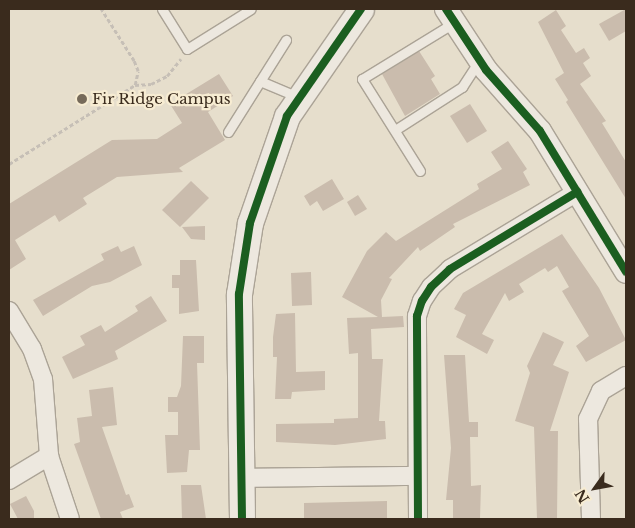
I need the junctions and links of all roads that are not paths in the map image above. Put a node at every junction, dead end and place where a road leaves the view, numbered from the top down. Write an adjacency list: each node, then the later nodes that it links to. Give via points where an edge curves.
1 (162, 9): 2 (lane, via 187,49)
2 (251, 9)
3 (361, 9): 8 (main road)
4 (451, 15): 6 (street); 9 (lane, via 362,79)
5 (286, 40): 7 (lane)
6 (479, 60): 9 (lane, via 462,87); 12 (street, via 536,126)
7 (260, 81): 8 (lane); 10 (lane)
8 (298, 97): 18 (main road, via 262,178 243,258 238,319)
9 (394, 130): 11 (lane)
10 (228, 132)
11 (420, 171)
12 (577, 192): 13 (street); 17 (street, via 450,270 430,287 422,301 417,316)
13 (626, 272)
14 (9, 311): 16 (street, via 32,349 43,379)
15 (626, 376): 23 (street, via 601,391 588,419)
16 (49, 456): 19 (street); 20 (street)
17 (417, 476): 18 (street); 22 (street)
18 (241, 478): 21 (main road)
19 (9, 480)
20 (70, 519)
21 (242, 519)
22 (418, 519)
23 (591, 519)

